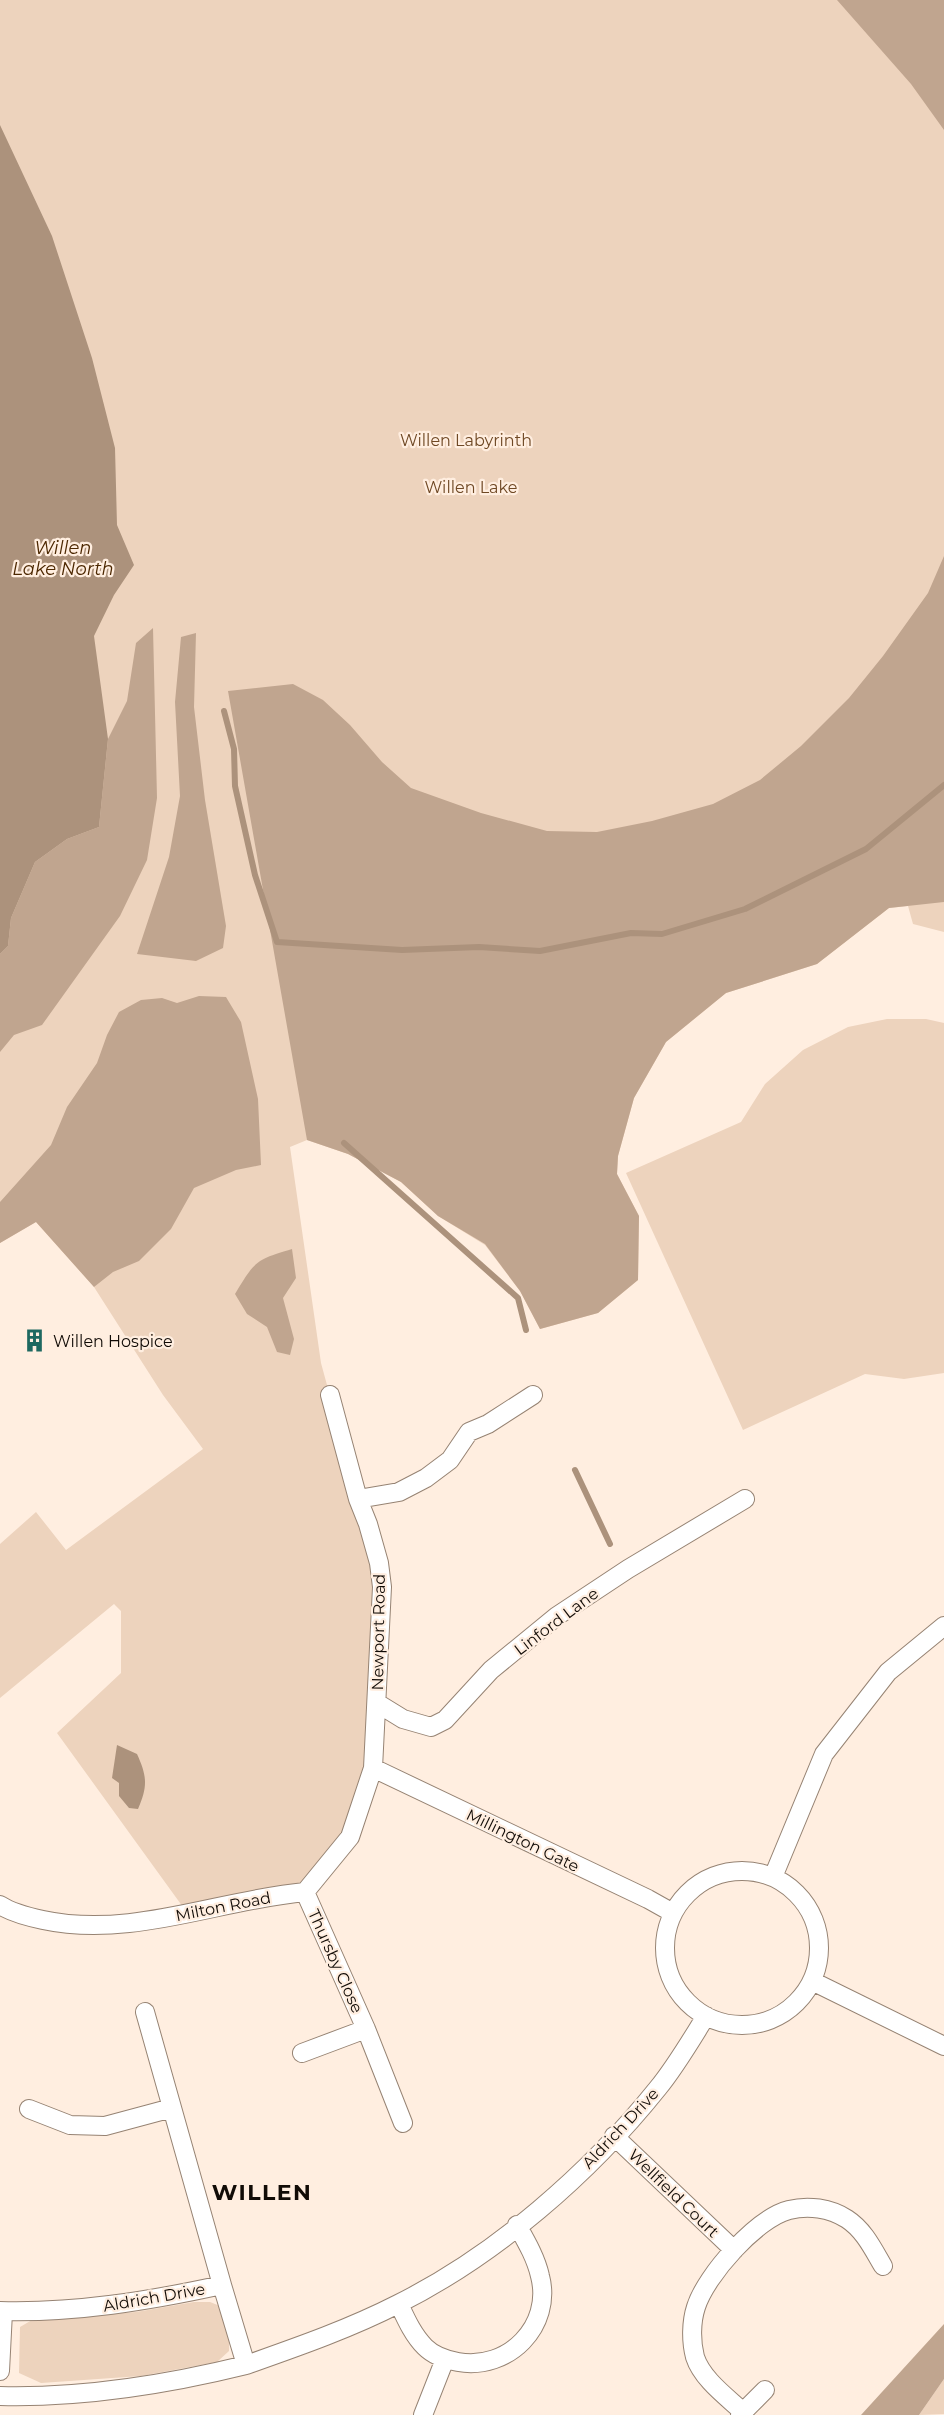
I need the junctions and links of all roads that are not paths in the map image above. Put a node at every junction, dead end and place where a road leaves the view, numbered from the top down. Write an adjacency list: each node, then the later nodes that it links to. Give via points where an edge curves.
1 (330, 1395): 3 (street, Newport Road)
2 (533, 1395): 3 (street, via 469,1432 450,1460 426,1478 399,1492)
3 (358, 1498): 6 (street, Newport Road, via 379,1563 382,1587)
4 (745, 1499): 6 (street, Linford Lane, via 557,1616 491,1670 445,1720 431,1727 403,1719)
5 (944, 1626): 8 (street, via 888,1672 824,1754)
6 (377, 1703): 7 (street, Newport Road)
7 (373, 1768): 9 (street, via 350,1837); 11 (street, Millington Gate)
8 (773, 1877): 11 (street, via 746,1870 723,1873 703,1881); 12 (street, via 791,1888 815,1921 818,1962)
9 (305, 1892): 10 (street, Milton Road, via 120,1924 66,1925); 15 (street, Thursby Close)
10 (0, 1907)
11 (673, 1913): 14 (street, via 667,1930 667,1966 683,1997)
12 (812, 1981): 14 (street, via 785,2012 766,2021 746,2025); 16 (street)
13 (146, 2012): 18 (street)
14 (706, 2016): 21 (street, Aldrich Drive, via 658,2087)
15 (366, 2029): 17 (street, Thursby Close); 20 (street, Thursby Close)
16 (944, 2046)
17 (302, 2054)
18 (172, 2108): 19 (street, via 105,2126 70,2125); 25 (street)
19 (29, 2109)
20 (404, 2123)
21 (614, 2136): 22 (street, Aldrich Drive, via 567,2186); 23 (street, Wellfield Court)
22 (517, 2225): 26 (street, Aldrich Drive, via 484,2253); 28 (street, via 541,2277 542,2299 536,2324 521,2346 496,2360 472,2364)
23 (735, 2250): 24 (street, Wellfield Court, via 764,2222 788,2210 817,2207 846,2219 864,2234); 33 (street, Wellfield Court, via 710,2280 696,2307 692,2336 696,2359)
24 (883, 2266)
25 (222, 2285): 27 (street, Aldrich Drive, via 149,2301); 29 (street, Aldrich Drive)
26 (399, 2304): 28 (street, via 426,2348); 29 (street, Aldrich Drive, via 330,2336)
27 (1, 2312): 30 (street, Aldrich Drive)
28 (445, 2359): 34 (street)
29 (246, 2365): 32 (street, Aldrich Drive, via 124,2390 45,2397)
30 (0, 2371)
31 (765, 2390): 33 (street, Wellfield Court)
32 (0, 2396)
33 (742, 2414)
34 (423, 2415)

